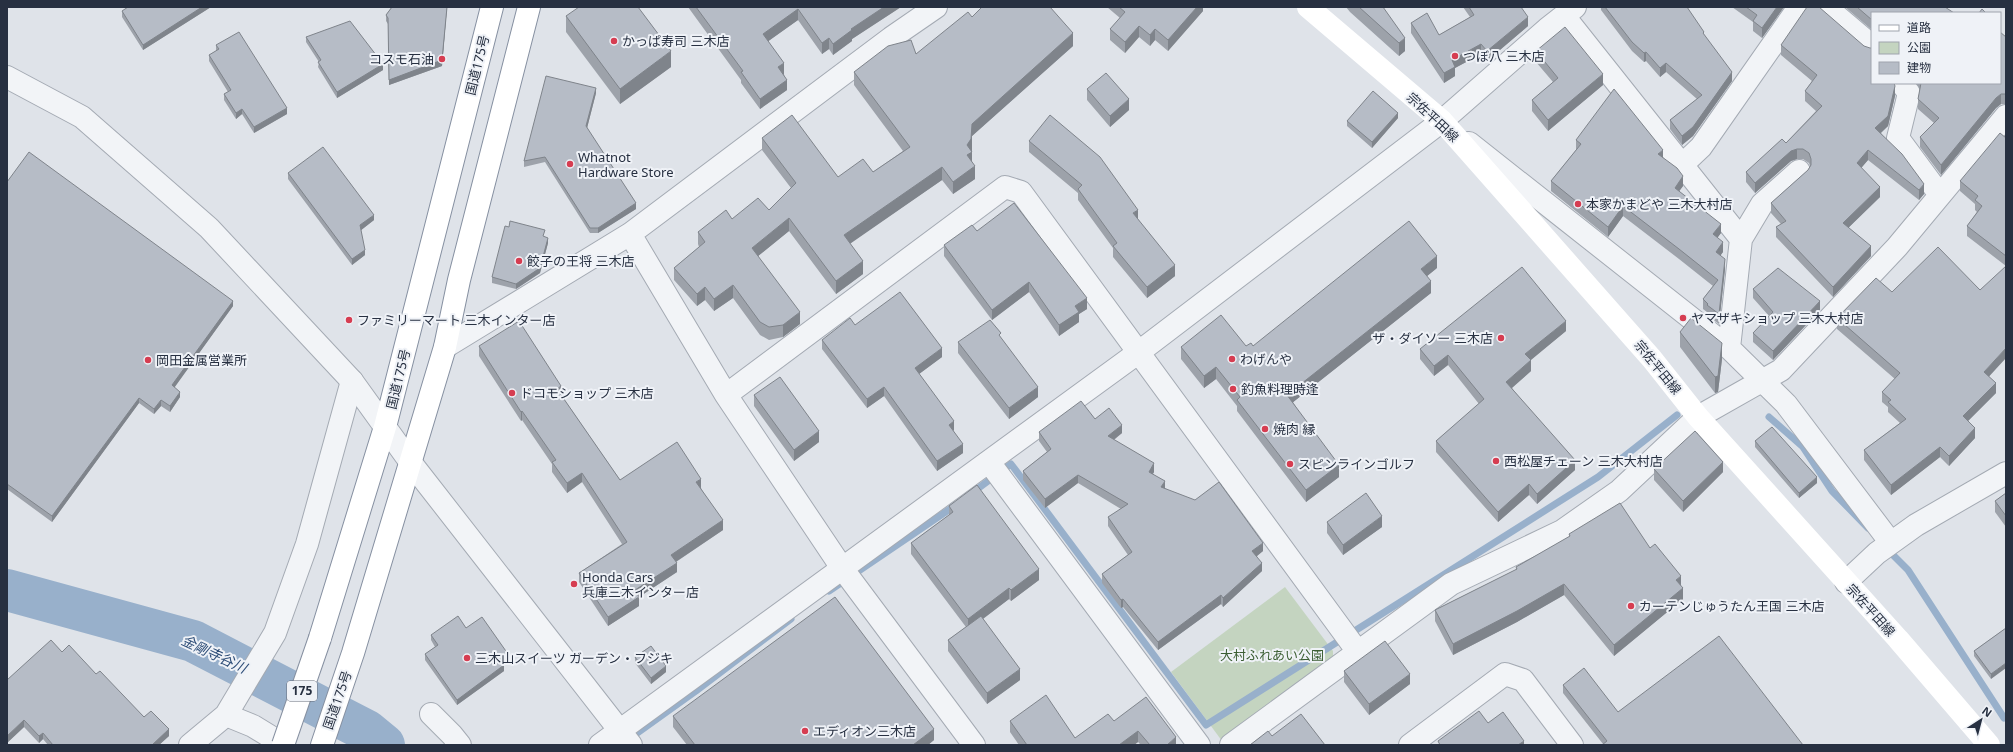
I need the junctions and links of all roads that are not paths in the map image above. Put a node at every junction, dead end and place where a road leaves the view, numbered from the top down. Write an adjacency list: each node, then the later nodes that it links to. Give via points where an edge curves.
1 (492, 7): 25 (main road, 国道175号 / 175)
2 (530, 7): 18 (main road, 国道175号 / 175, via 459,280)
3 (936, 7): 16 (street)
4 (1308, 7): 12 (main road, 宗佐平田線)
5 (1799, 7): 13 (street, via 1701,147)
6 (1826, 7): 8 (street)
7 (1570, 11): 12 (street); 13 (street)
8 (1871, 45)
9 (7, 78): 22 (street, via 82,116 209,228)
10 (1902, 84): 15 (street, via 1909,93 1898,138)
11 (2006, 116): 15 (street)
12 (1442, 121): 19 (street); 20 (street); 24 (main road, 宗佐平田線, via 1652,358)
13 (1682, 164): 17 (street)
14 (1799, 171): 17 (street, via 1762,204)
15 (1940, 195): 21 (street, via 1897,247 1781,370)
16 (630, 234): 18 (street); 23 (street)
17 (1741, 240): 19 (street)
18 (445, 347): 27 (main road, 国道175号 / 175)
19 (1729, 348): 21 (street)
20 (1139, 352): 23 (street, via 1022,192 1005,187); 26 (street); 32 (street)
21 (1762, 380): 24 (street); 29 (street, via 1786,404)
22 (352, 381): 25 (street); 34 (street, via 308,544 275,633)
23 (726, 395): 30 (street)
24 (1698, 417): 31 (main road, 宗佐平田線); 32 (street, via 1619,491 1569,526 1451,584)
25 (385, 427): 27 (street); 38 (main road, 国道175号 / 175, bridge)
26 (989, 462): 30 (street); 43 (street)
27 (411, 463): 35 (street); 39 (main road, 国道175号 / 175)
28 (2006, 473): 29 (street)
29 (1890, 543): 31 (street)
30 (842, 568): 35 (street); 42 (street)
31 (1846, 582): 46 (main road, 宗佐平田線)
32 (1358, 652): 44 (street)
33 (431, 714): 40 (street)
34 (226, 715): 37 (street); 38 (street, via 253,726)
35 (625, 738): 41 (street)
36 (1416, 743): 45 (street, via 1505,674 1523,680)
37 (190, 745)
38 (284, 745)
39 (322, 745)
40 (460, 745)
41 (600, 745)
42 (974, 745)
43 (1199, 745)
44 (1231, 745)
45 (1572, 745)
46 (1989, 745)

